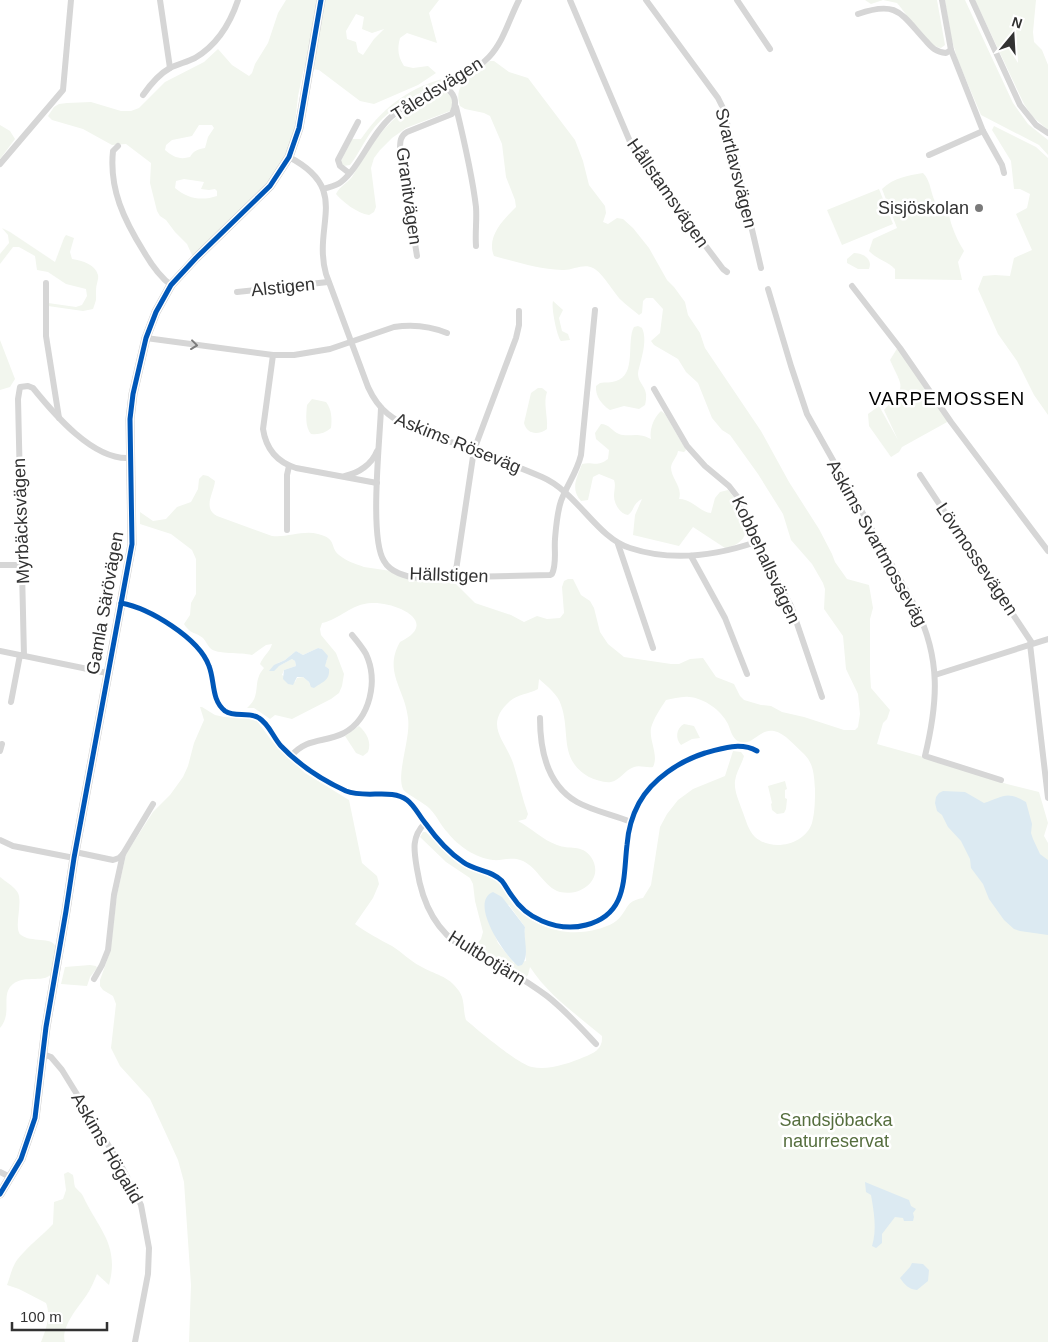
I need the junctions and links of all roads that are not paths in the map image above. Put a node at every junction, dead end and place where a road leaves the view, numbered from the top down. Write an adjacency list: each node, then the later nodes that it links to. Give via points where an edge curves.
1 (71, 0): 24 (street, via 63,90)
2 (160, 0): 14 (street)
3 (238, 0): 14 (street, via 228,25 215,42 196,57)
4 (321, 0): 23 (street, Gamla Särövägen, via 299,128)
5 (519, 0): 15 (street, Tåledsvägen, via 502,38 488,58 470,73)
6 (570, 0): 31 (street, Hållstamsvägen, via 631,144)
7 (646, 0): 30 (street, Svartlavsvägen, via 724,110)
8 (737, 0): 12 (street)
9 (942, 0): 13 (street)
10 (972, 0): 20 (street, via 1020,105 1036,125)
11 (858, 14): 13 (street, via 876,4 890,3 931,48 946,53)
12 (770, 48)
13 (951, 50): 19 (street)
14 (170, 68): 16 (street)
15 (443, 87): 17 (street, via 452,93); 25 (street, Tåledsvägen, via 413,101 390,117)
16 (143, 96)
17 (456, 106): 28 (street, via 474,197); 29 (street, Granitvägen, via 450,116 407,132 400,140)
18 (358, 122): 25 (street, via 338,160)
19 (983, 131): 22 (street); 26 (street)
20 (1048, 133)
21 (118, 146): 34 (street, via 113,151 112,171 120,209 158,273)
22 (929, 155)
23 (289, 157): 27 (street, via 310,170); 34 (street, Gamla Särövägen, via 270,186)
24 (0, 164)
25 (349, 173): 27 (street, Tåledsvägen, via 337,184)
26 (1004, 173)
27 (323, 189): 32 (street, Askims Röseväg, via 326,202 323,258)
28 (476, 246)
29 (417, 256)
30 (761, 268)
31 (726, 272)
32 (328, 282): 37 (street, Alstigen); 42 (street, Askims Röseväg)
33 (46, 283): 46 (street, via 46,336)
34 (171, 285): 41 (street, Gamla Särövägen)
35 (852, 286): 58 (street)
36 (768, 289): 72 (street, Askims Svartmosseväg, via 807,414 916,608 930,640)
37 (237, 292)
38 (595, 310): 54 (street, via 581,455)
39 (519, 311): 48 (street, via 516,338)
40 (447, 333): 42 (street, via 425,326 403,325)
41 (146, 338): 43 (street, one-way to 43); 49 (street, Gamla Särövägen, via 132,404)
42 (351, 342): 43 (street, via 307,354); 45 (street, Askims Röseväg, via 369,389)
43 (273, 355): 50 (street, via 264,436 271,451)
44 (654, 389): 56 (street, Kobbehallsvägen, via 687,446 738,497)
45 (381, 408): 47 (street, Hällstigen); 48 (street, Askims Röseväg, via 403,423)
46 (59, 418): 49 (street, via 74,433 96,447 116,457); 61 (street, Myrbäcksvägen, via 34,388 20,387)
47 (379, 445): 52 (street, via 367,466); 53 (street, Hällstigen)
48 (474, 450): 54 (street, Askims Röseväg, via 542,477); 62 (street)
49 (130, 458): 63 (street, Gamla Särövägen, via 132,544)
50 (289, 466): 52 (street); 55 (street)
51 (920, 475): 66 (street, Lövmossevägen)
52 (341, 476): 53 (street)
53 (377, 483): 62 (street, Hällstigen, via 377,541 386,565 413,578)
54 (565, 492): 57 (street, Askims Röseväg); 62 (street, Hällstigen, via 557,519 552,574)
55 (287, 530)
56 (756, 542): 59 (street, Askims Röseväg); 73 (street, Kobbehallsvägen, via 791,606)
57 (618, 544): 59 (street, Askims Röseväg, via 656,555); 67 (street)
58 (1048, 551)
59 (691, 556): 71 (street, via 725,618)
60 (0, 565): 61 (street)
61 (22, 565): 69 (street, Myrbäcksvägen)
62 (455, 577)
63 (121, 603): 70 (street, Gamla Särövägen); 79 (street, via 154,615 190,641 208,664 220,706 232,714 258,717)
64 (352, 635): 79 (street, via 365,652 371,673 371,693 365,710 347,731 303,745)
65 (1048, 639): 66 (street)
66 (1031, 644): 72 (street); 81 (street, Lövmossevägen)
67 (653, 648)
68 (0, 651): 69 (street)
69 (22, 656): 70 (street); 74 (street, Myrbäcksvägen)
70 (107, 673): 87 (street, Gamla Särövägen)
71 (746, 674)
72 (935, 675): 80 (street, Askims Svartmosseväg, via 934,714 925,756)
73 (822, 697)
74 (11, 702)
75 (540, 718): 83 (street, via 543,757 563,791 583,805)
76 (2, 744): 77 (street)
77 (0, 751)
78 (757, 751): 83 (street, via 731,746 686,761 649,789 640,800)
79 (291, 756): 84 (street, via 351,793 394,794 404,798)
80 (1001, 780)
81 (1048, 798)
82 (153, 804): 86 (street)
83 (632, 822): 84 (street, via 625,881 616,904 590,924 568,927 548,924 531,915 515,901 499,879 464,863)
84 (425, 823): 89 (street, Hultbotjärn, via 414,840 415,860 424,900 438,926 460,946 514,974 547,996)
85 (0, 840): 87 (street, via 13,846)
86 (123, 854): 87 (street, via 113,860); 88 (street, via 114,895 108,950)
87 (74, 855): 90 (street, Gamla Särövägen)
88 (94, 979)
89 (596, 1044)
90 (43, 1054): 92 (street, Gamla Särövägen, via 33,1125 21,1159); 94 (street, Askims Högalid, via 52,1056 62,1070 123,1169 141,1205 149,1254)
91 (0, 1172): 92 (street)
92 (10, 1177): 93 (street, Gamla Särövägen)
93 (0, 1194)
94 (135, 1342)

